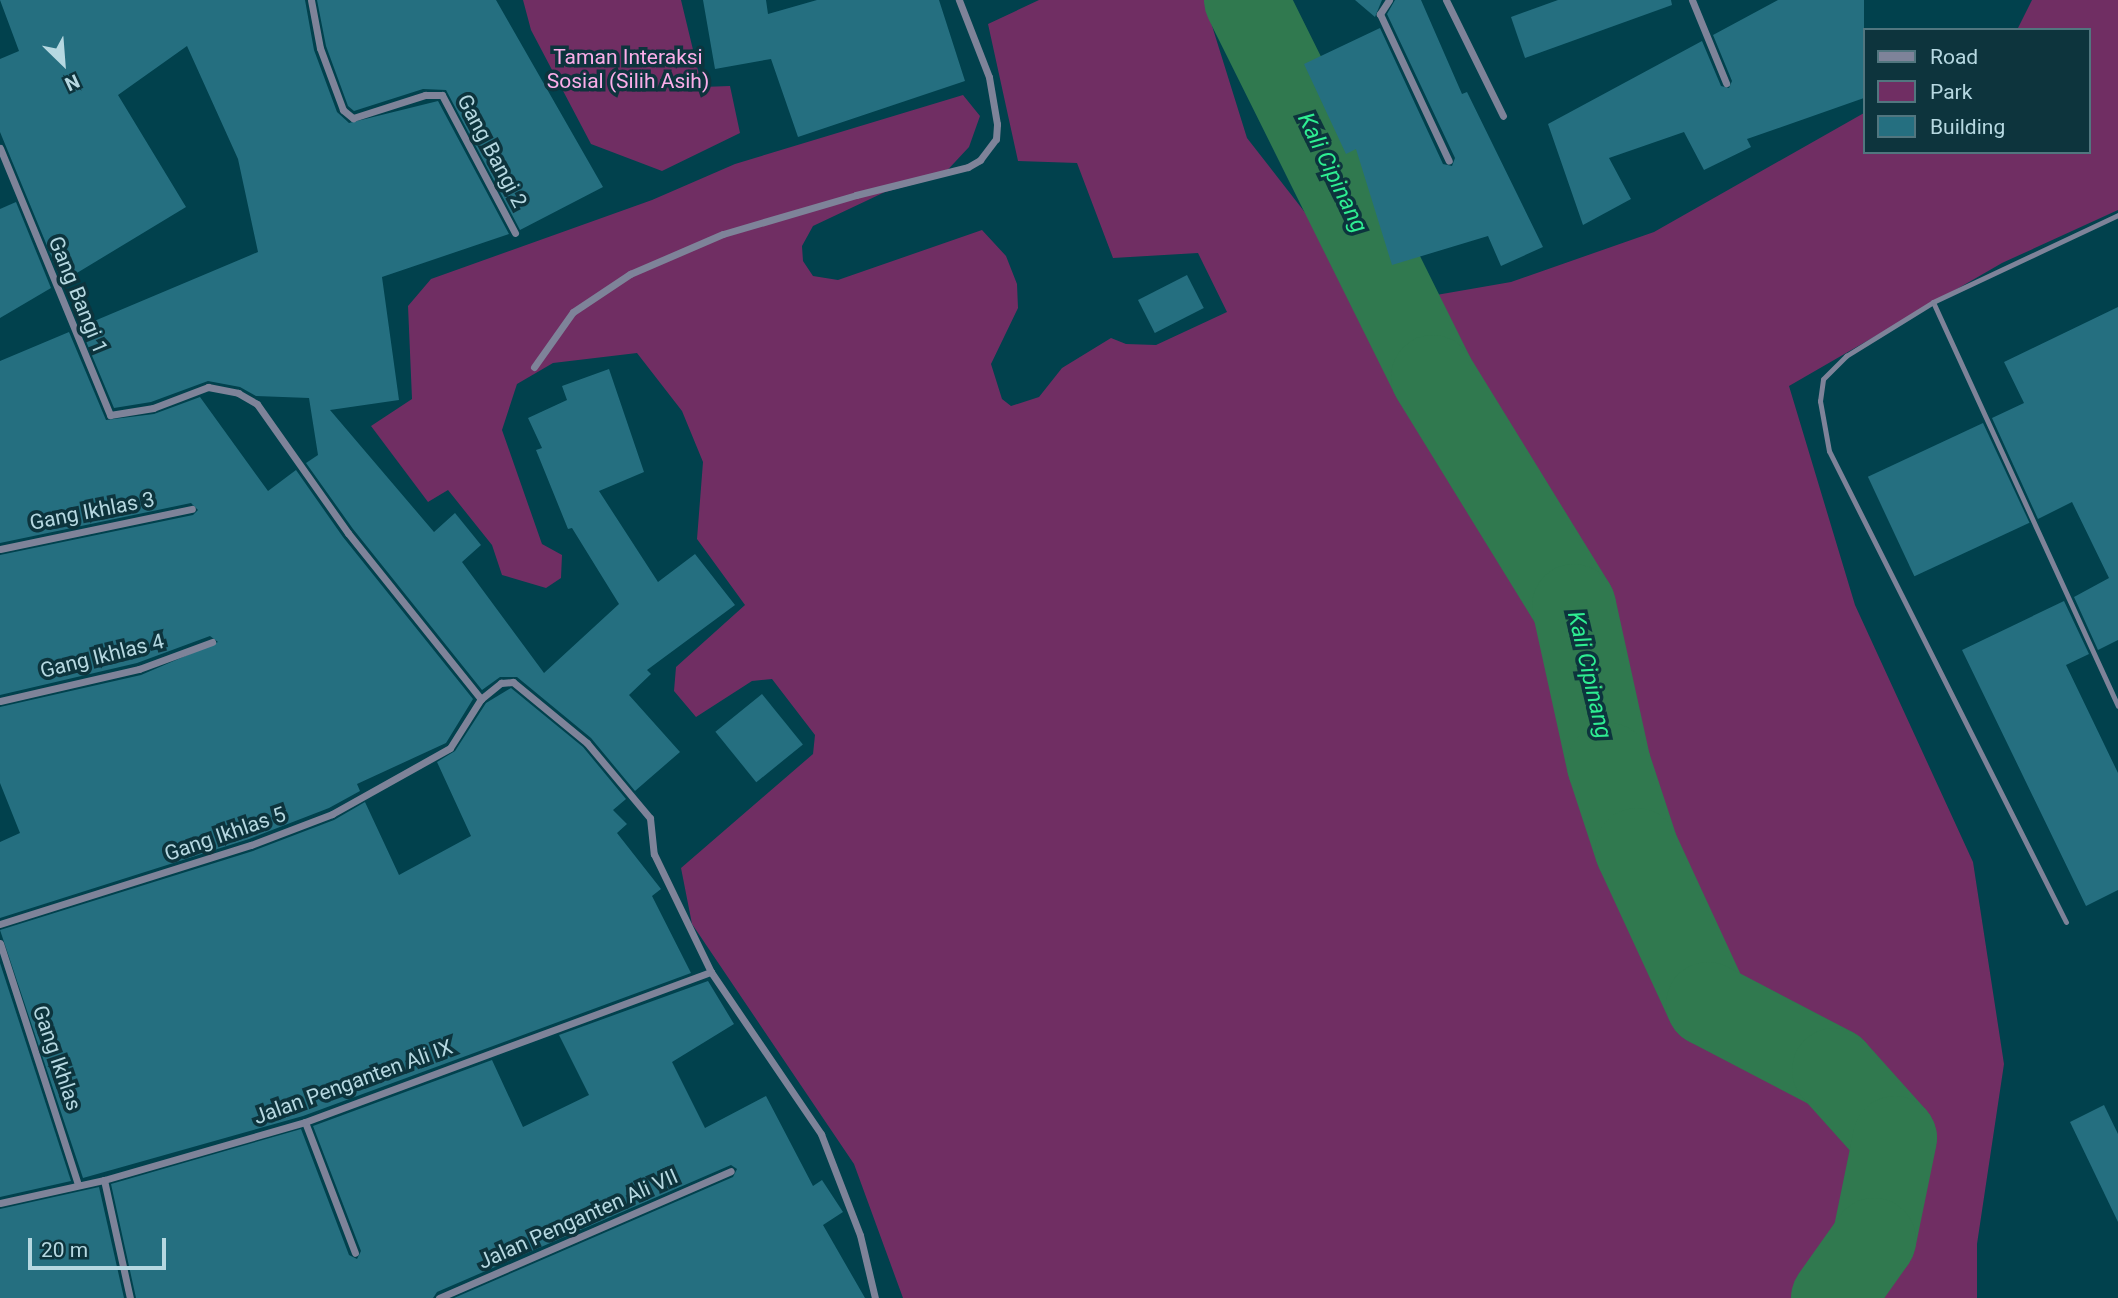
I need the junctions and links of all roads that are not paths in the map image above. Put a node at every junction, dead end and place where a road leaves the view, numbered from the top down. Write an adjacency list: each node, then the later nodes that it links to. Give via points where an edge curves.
1 (311, 0): 11 (street, Gang Bangi 2, via 320,48 343,110 354,118 425,95 442,95)
2 (958, 0): 13 (street, via 989,77 997,124 996,139 980,160 723,234 630,274 573,312)
3 (1389, 0): 9 (street, via 1380,14)
4 (1446, 0): 7 (street)
5 (1692, 0): 6 (street)
6 (1726, 83)
7 (1503, 116)
8 (0, 148): 17 (street, Gang Bangi 1, via 110,415 153,408 208,387 238,393 257,404 348,533)
9 (1449, 161)
10 (2118, 215): 12 (lane)
11 (516, 233)
12 (1933, 302): 19 (lane); 20 (lane, via 1833,366 1823,379 1823,427 1829,451)
13 (534, 367)
14 (192, 509): 15 (street, Gang Ikhlas 3)
15 (0, 549)
16 (212, 642): 18 (street, Gang Ikhlas 4, via 139,669)
17 (481, 699): 21 (street, Gang Ikhlas 5, via 450,748 295,829); 23 (street, via 501,682 513,682 587,743 650,818 654,854)
18 (0, 701)
19 (2118, 706)
20 (2066, 922)
21 (0, 924)
22 (0, 943): 27 (street, Gang Ikhlas)
23 (711, 972): 24 (street, Jalan Penganten Ali IX); 32 (street, via 821,1134 860,1235)
24 (305, 1122): 26 (street, Jalan Penganten Ali IX); 29 (street)
25 (731, 1171): 31 (street, Jalan Penganten Ali VII)
26 (104, 1180): 27 (street, Jalan Penganten Ali IX); 30 (street)
27 (78, 1184): 28 (street, Jalan Penganten Ali IX)
28 (0, 1203)
29 (355, 1254)
30 (130, 1298)
31 (439, 1298)
32 (875, 1298)

